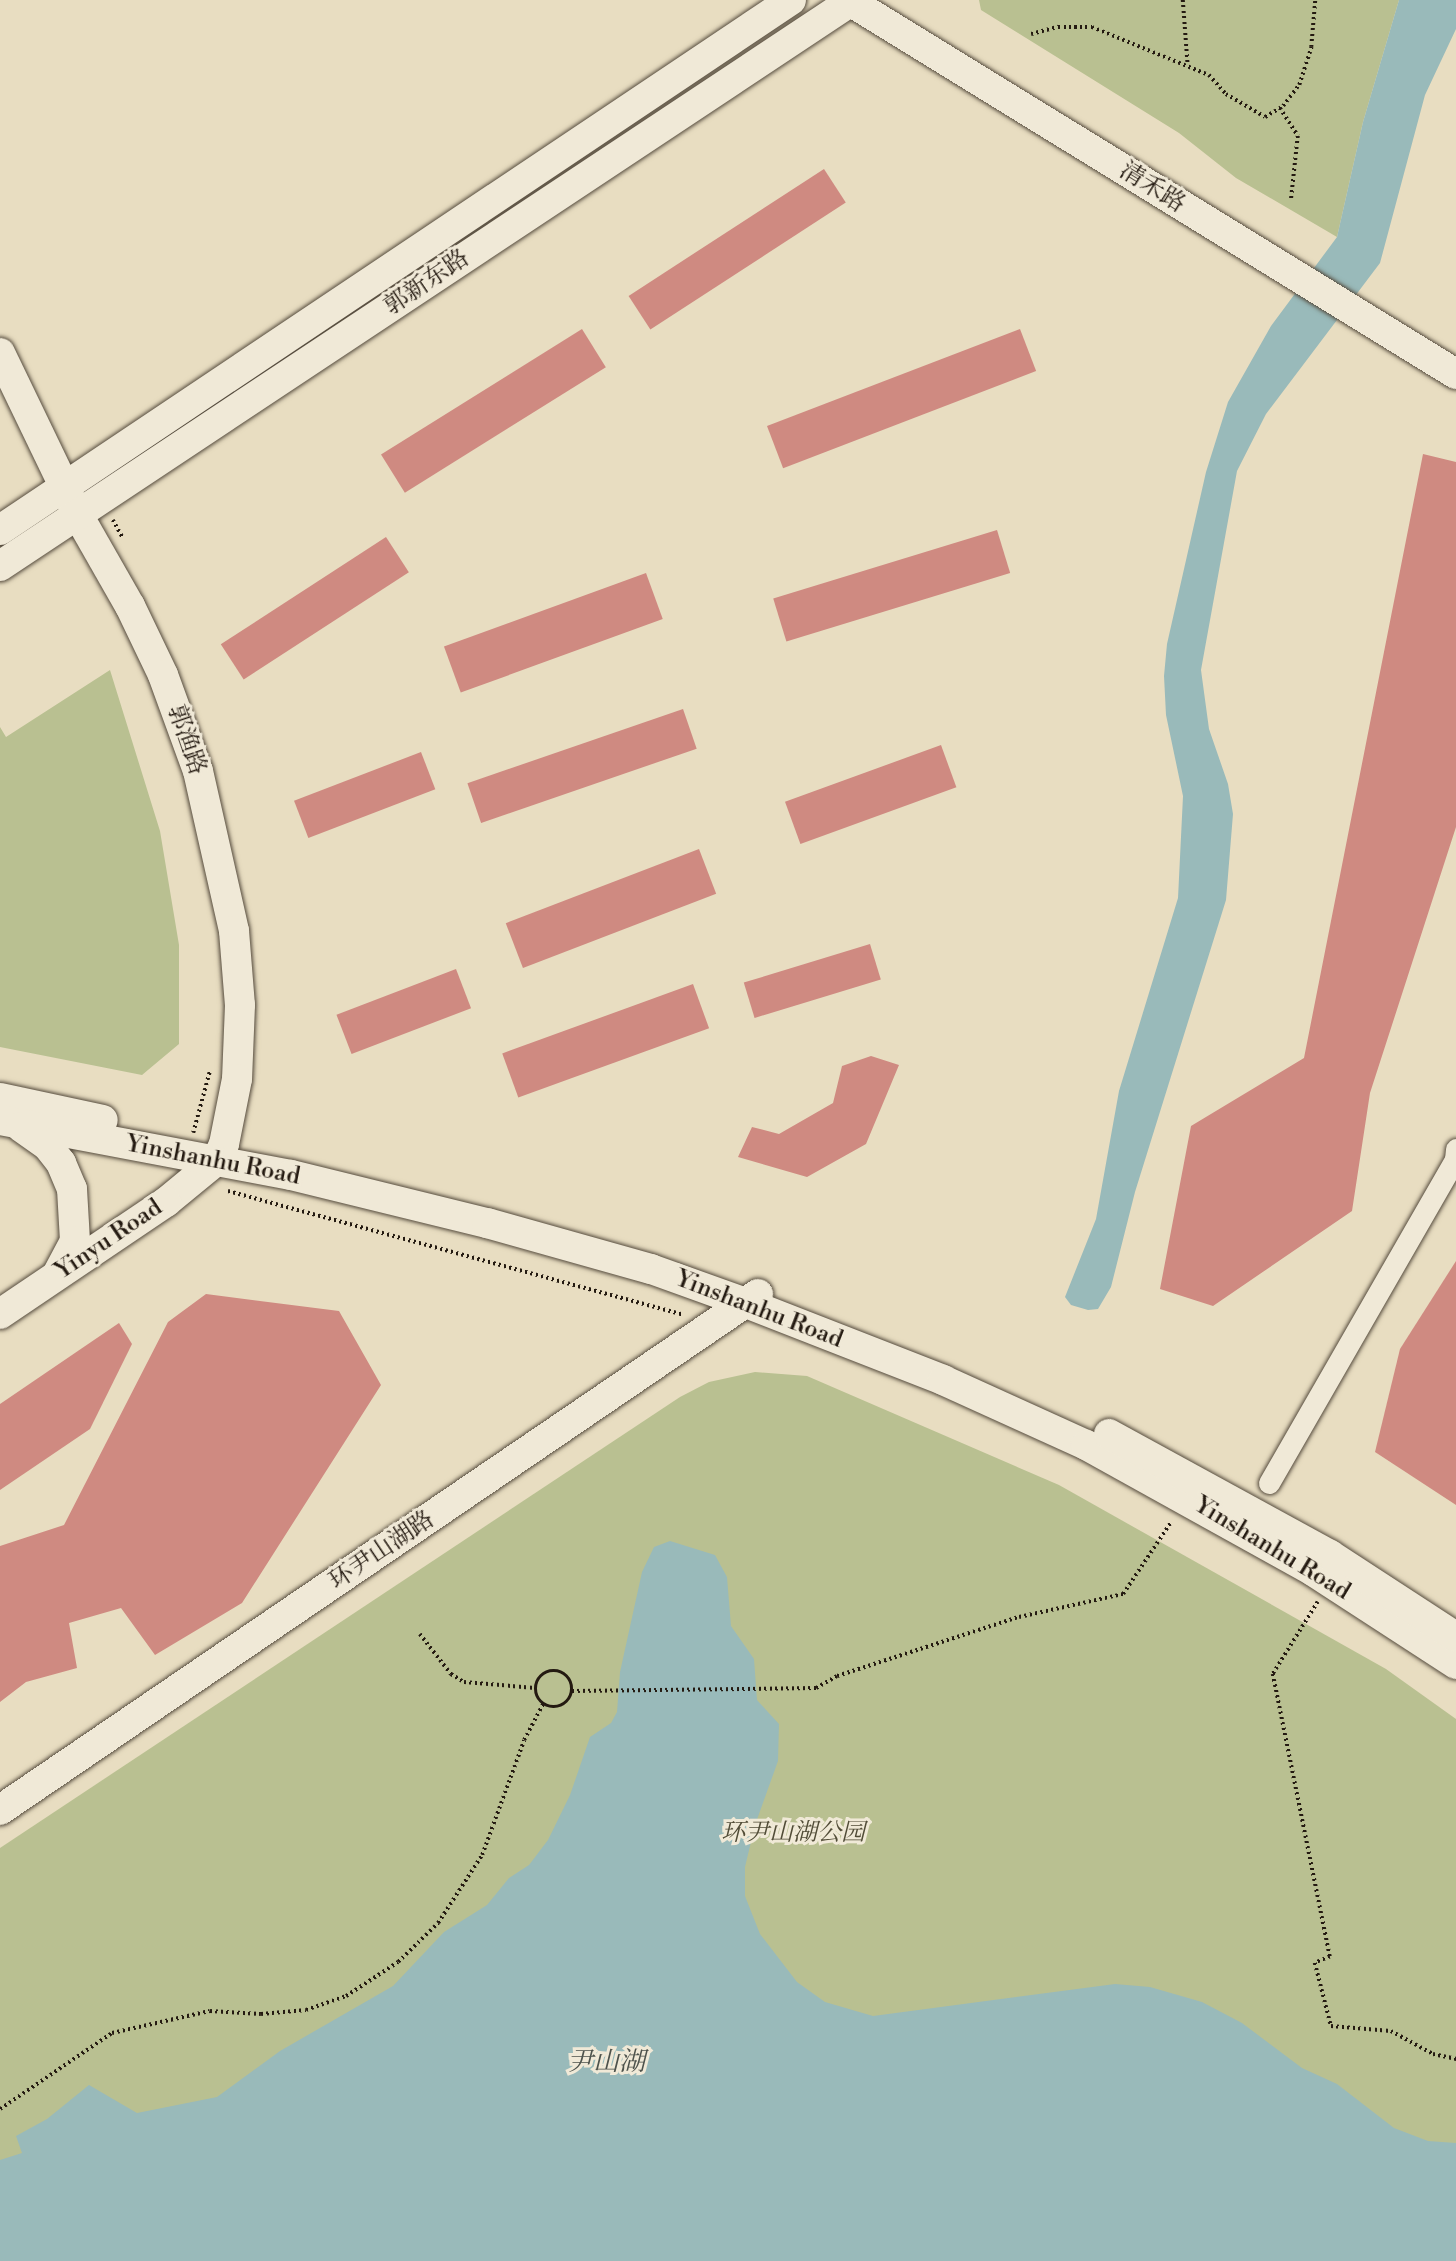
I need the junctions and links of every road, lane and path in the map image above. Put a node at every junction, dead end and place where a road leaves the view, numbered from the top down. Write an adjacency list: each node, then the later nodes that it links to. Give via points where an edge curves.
1 (791, 0): 11 (main road, 郭新东路)
2 (1183, 0): 6 (path)
3 (1315, 0): 7 (path, via 1299,85)
4 (850, 1): 10 (main road, 清禾路); 12 (main road, 郭新东路)
5 (1031, 33): 6 (path, via 1092,27)
6 (1188, 66): 7 (path, via 1209,75 1257,116 1273,115)
7 (1280, 108): 8 (path, via 1298,136)
8 (1291, 201)
9 (0, 352): 11 (main road, 郭渔路)
10 (1456, 374)
11 (66, 486): 12 (main road, 郭渔路); 13 (main road, 郭新东路)
12 (90, 507): 14 (path); 15 (main road, 郭新东路); 21 (main road, 郭渔路, via 163,675 198,771 221,860 234,931 240,1005 237,1079)
13 (0, 530)
14 (128, 548)
15 (0, 566)
16 (211, 1063): 19 (path)
17 (0, 1098): 19 (main road, Yinshanhu Road)
18 (7, 1122): 21 (main road, Yinshanhu Road); 22 (main road, via 47,1145 72,1189 75,1241)
19 (191, 1138): 21 (main road, Yinshanhu Road)
20 (1456, 1149): 26 (street, via 1455,1159)
21 (211, 1162): 22 (main road, Yinyu Road); 23 (main road, Yinshanhu Road, via 487,1223); 25 (path)
22 (56, 1276): 24 (main road, Yinyu Road)
23 (754, 1297): 25 (main road, 环尹山湖路); 27 (main road, Yinshanhu Road, via 1086,1445); 30 (main road, Yinshanhu Road, via 947,1360 1097,1428 1214,1488)
24 (0, 1314)
25 (716, 1324): 35 (main road, 环尹山湖路)
26 (1269, 1483)
27 (1186, 1499): 28 (main road, Yinshanhu Road); 33 (path, via 1123,1594 1019,1617 837,1676 816,1688)
28 (1330, 1582): 31 (main road, Yinshanhu Road); 36 (path, via 1273,1674 1330,1957 1315,1963 1331,2025 1391,2031 1433,2054)
29 (421, 1634): 32 (path, via 451,1674 464,1682)
30 (1456, 1637)
31 (1456, 1664)
32 (535, 1688): 33 (path, via 546,1672 558,1671 569,1678); 34 (path)
33 (572, 1690): 34 (path, via 562,1706)
34 (543, 1704): 37 (path, via 524,1740 482,1855 438,1923 398,1962 346,1996 306,2010 261,2014 210,2011 112,2033)
35 (0, 1810)
36 (1456, 2059)
37 (0, 2109)

